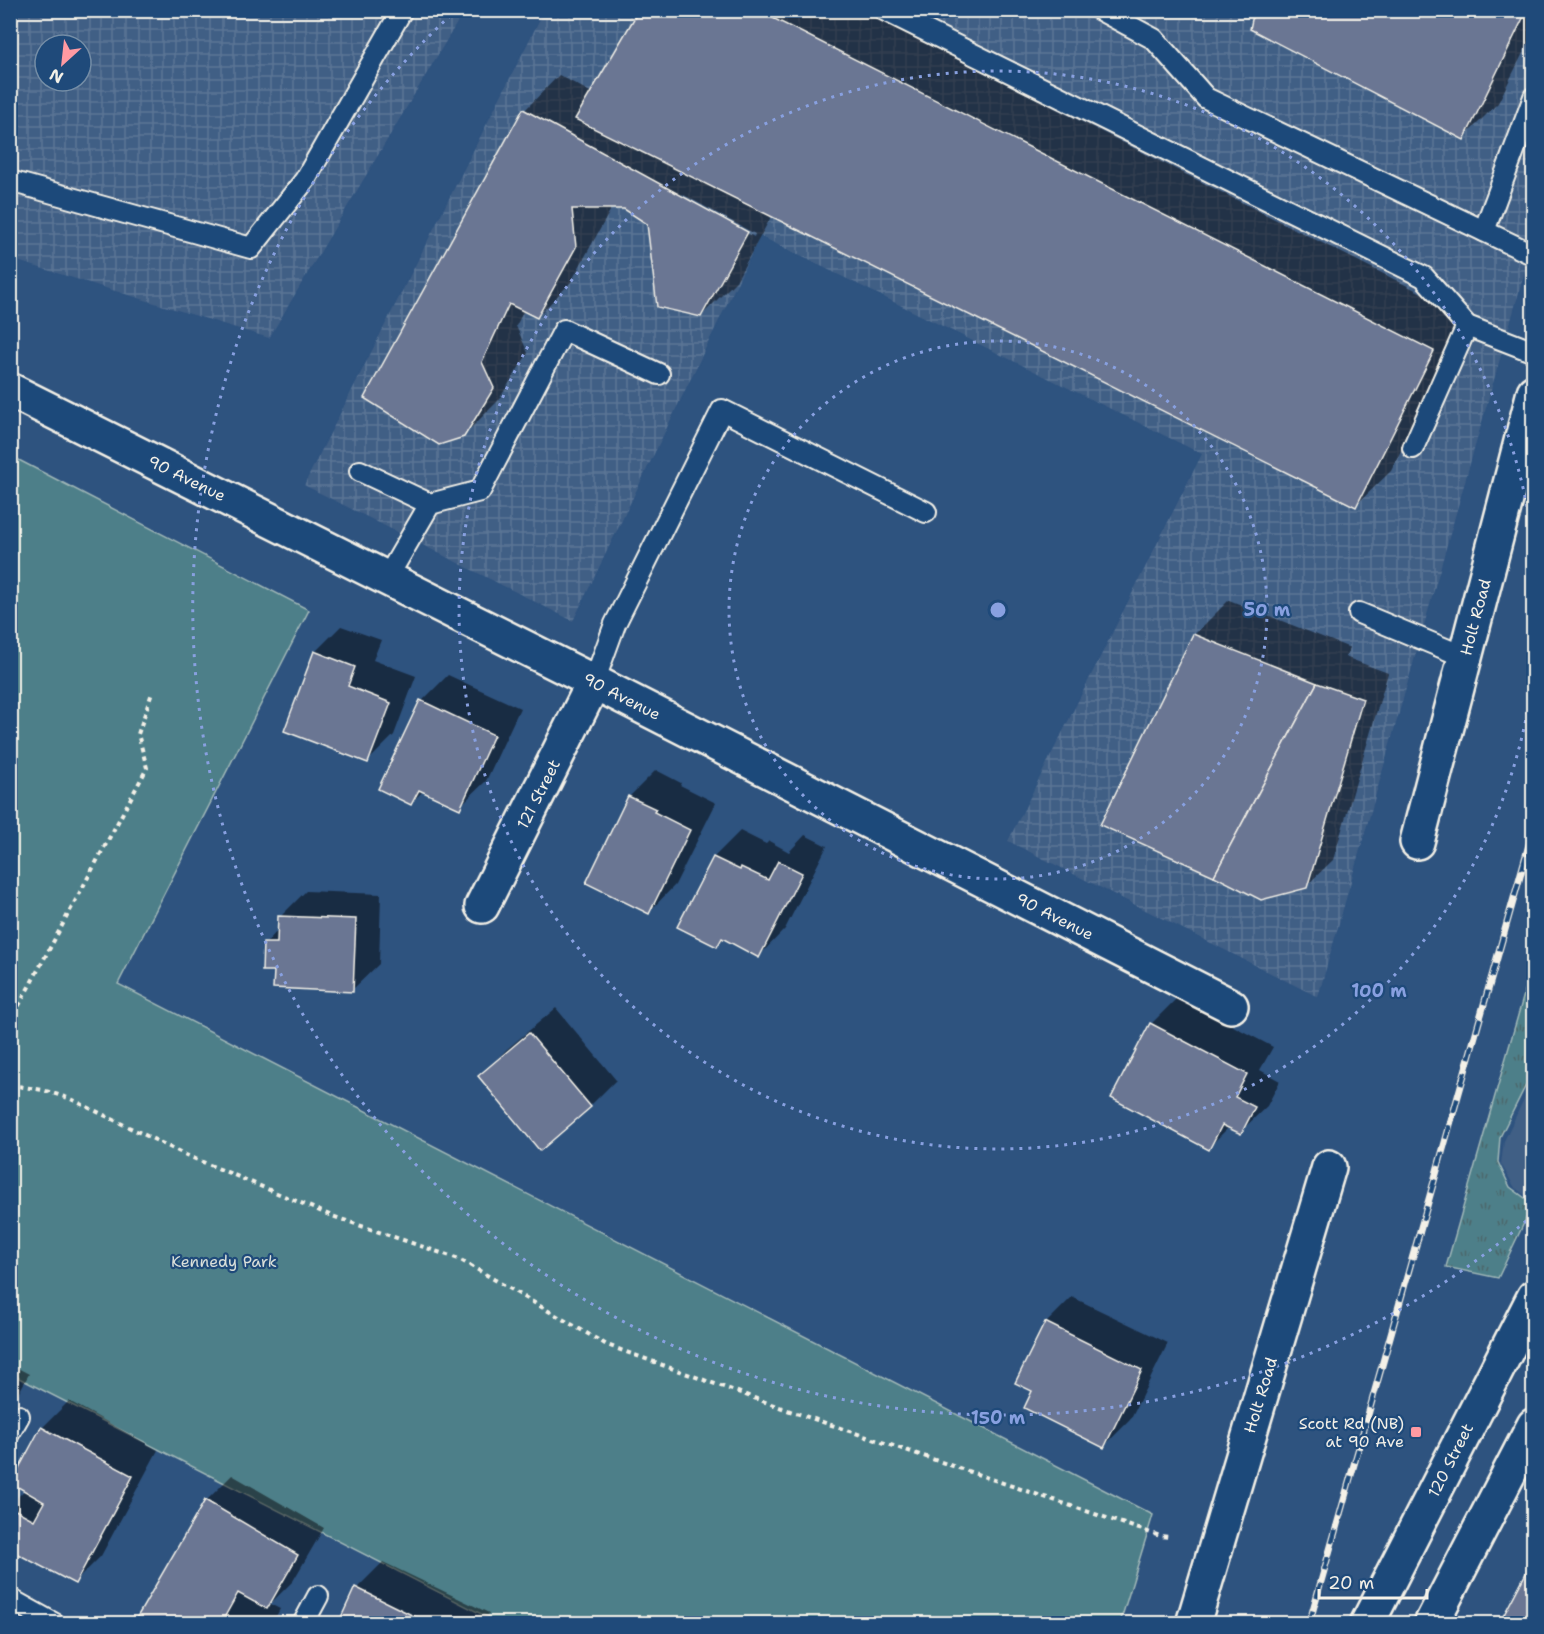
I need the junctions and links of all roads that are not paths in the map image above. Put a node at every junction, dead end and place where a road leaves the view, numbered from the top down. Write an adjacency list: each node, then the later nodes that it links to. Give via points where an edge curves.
1 (402, 10): 5 (lane, via 305,180 251,248)
2 (884, 10): 8 (lane, via 1424,277)
3 (1100, 10): 6 (lane, via 1154,39 1206,99)
4 (1533, 97): 6 (lane)
5 (10, 181)
6 (1484, 231): 7 (lane)
7 (1533, 255)
8 (1467, 326): 9 (lane); 13 (lane)
9 (1533, 352)
10 (659, 374): 15 (lane, via 564,330 480,491)
11 (10, 390): 17 (street, 90 Avenue)
12 (1533, 392): 19 (street, Holt Road)
13 (1413, 448)
14 (360, 471): 15 (lane)
15 (430, 504): 17 (lane)
16 (926, 512): 20 (lane, via 722,410 615,624)
17 (387, 578): 20 (street, 90 Avenue)
18 (1359, 613): 19 (lane)
19 (1465, 657): 21 (street, Holt Road)
20 (594, 682): 22 (street, 121 Street); 23 (street, 90 Avenue)
21 (1417, 842)
22 (482, 906)
23 (1231, 1006)
24 (1329, 1167): 31 (street, Holt Road)
25 (1533, 1297): 32 (street, 120 Street)
26 (1533, 1425): 33 (street)
27 (318, 1596): 30 (lane)
28 (10, 1599): 29 (lane)
29 (55, 1623)
30 (303, 1623)
31 (1193, 1623)
32 (1367, 1623)
33 (1431, 1623)

